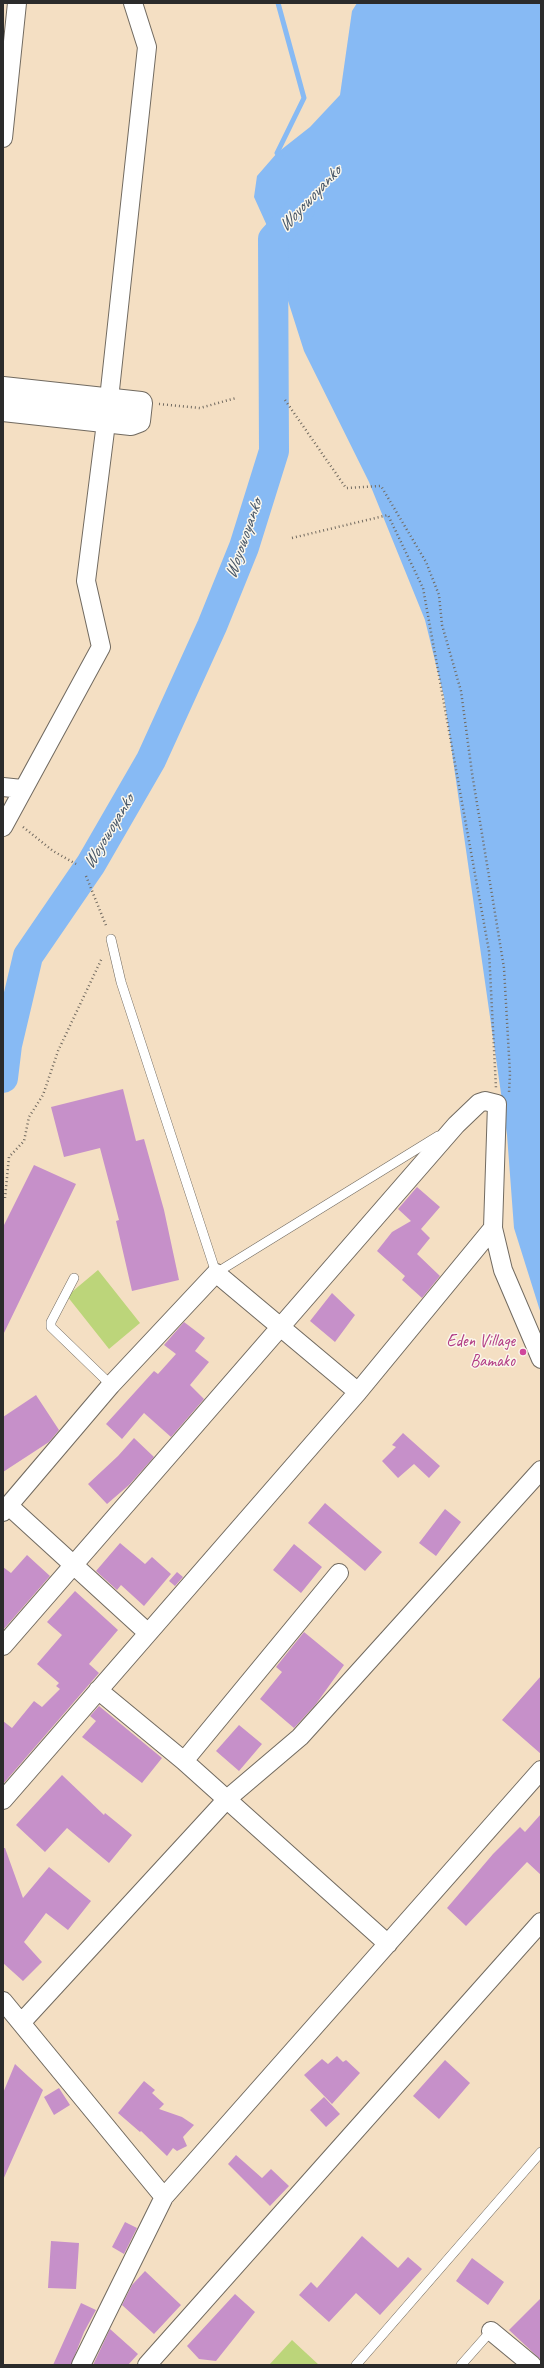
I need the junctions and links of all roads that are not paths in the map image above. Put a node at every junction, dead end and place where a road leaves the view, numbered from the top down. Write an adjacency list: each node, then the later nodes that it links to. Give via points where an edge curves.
1 (17, 3): 3 (street)
2 (133, 3): 5 (street, via 147,47)
3 (3, 138)
4 (3, 388): 5 (street)
5 (109, 399): 7 (street); 7 (street, via 141,403 139,420 136,423)
6 (3, 410): 7 (street)
7 (105, 421): 9 (street, via 86,581 101,647)
8 (3, 787): 9 (street)
9 (22, 789): 10 (street)
10 (6, 822)
11 (111, 939): 14 (lane, via 121,982)
12 (456, 1125): 13 (street, via 479,1103 485,1101 497,1104); 14 (lane); 16 (street)
13 (493, 1228): 17 (street, via 503,1270); 19 (street)
14 (216, 1273): 16 (street); 18 (street)
15 (74, 1278): 18 (lane, via 51,1322 51,1327)
16 (281, 1327): 19 (street); 22 (street)
17 (541, 1359)
18 (111, 1385): 21 (street)
19 (358, 1392): 24 (street)
20 (541, 1470): 30 (street, via 300,1737)
21 (6, 1509): 22 (street)
22 (74, 1565): 24 (street); 25 (street)
23 (339, 1573): 27 (street)
24 (148, 1633): 26 (street)
25 (3, 1646)
26 (98, 1690): 27 (street); 29 (street)
27 (184, 1761): 30 (street)
28 (541, 1770): 32 (street)
29 (3, 1800)
30 (227, 1800): 32 (street); 34 (street)
31 (541, 1922): 39 (street)
32 (388, 1944): 36 (street)
33 (3, 2001): 34 (street)
34 (21, 2023): 36 (street)
35 (541, 2152): 40 (lane)
36 (164, 2197): 38 (street)
37 (491, 2331): 41 (lane); 42 (street)
38 (81, 2365)
39 (147, 2365)
40 (356, 2365)
41 (461, 2365)
42 (532, 2365)

